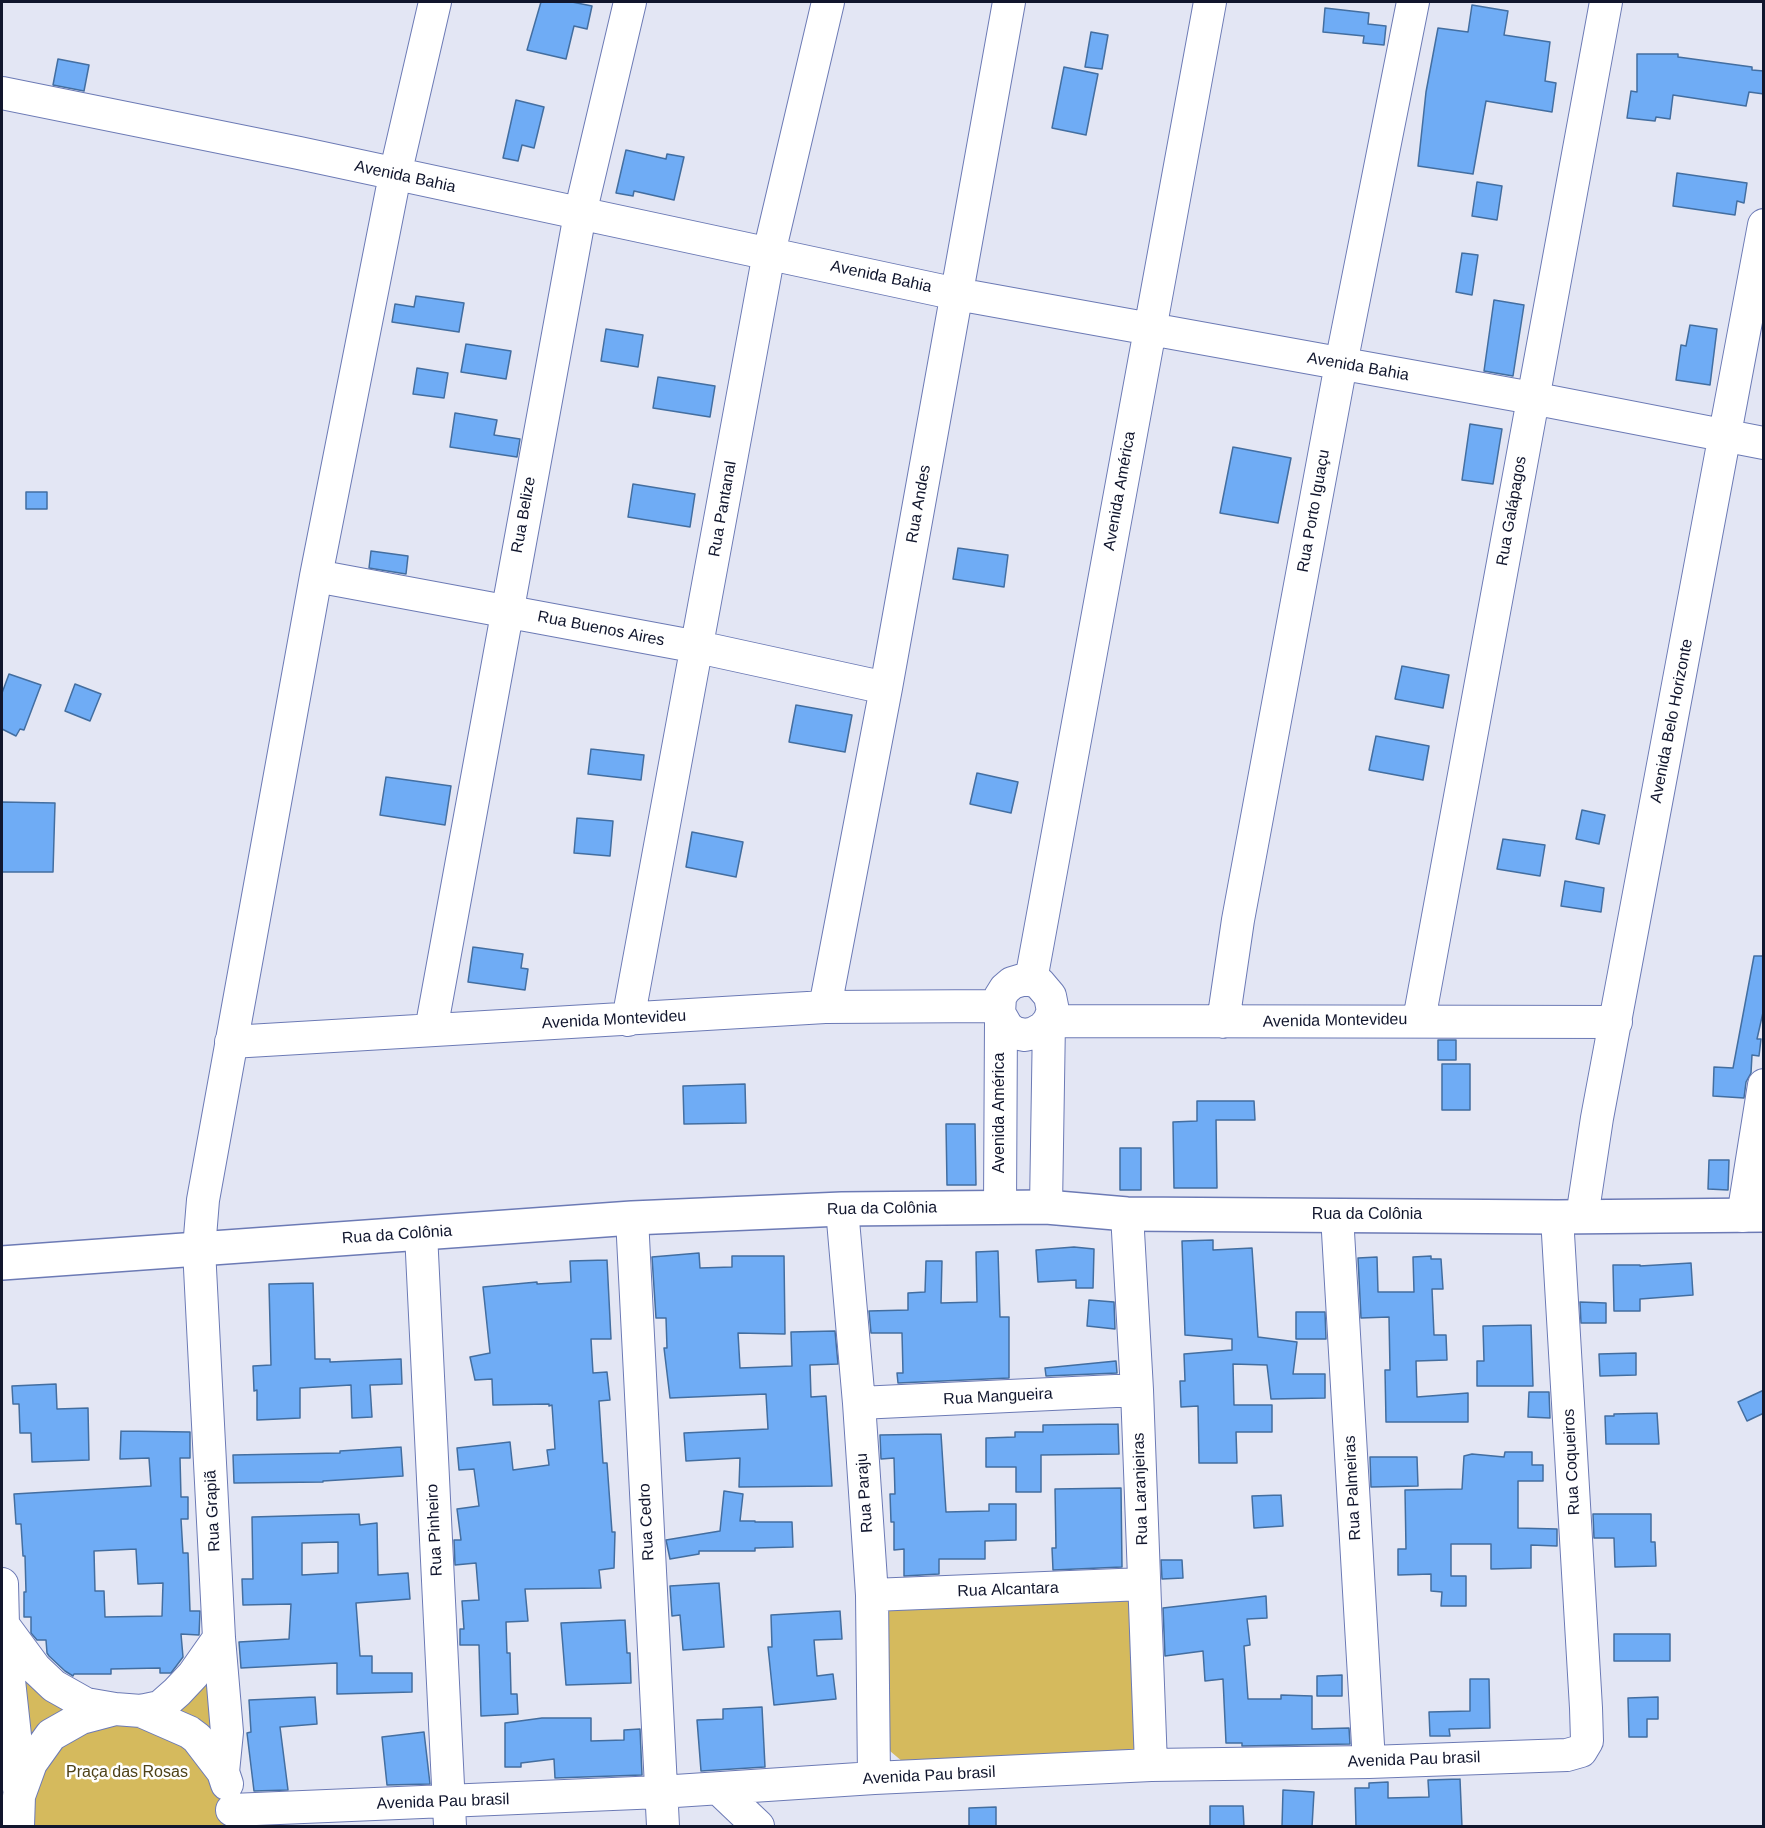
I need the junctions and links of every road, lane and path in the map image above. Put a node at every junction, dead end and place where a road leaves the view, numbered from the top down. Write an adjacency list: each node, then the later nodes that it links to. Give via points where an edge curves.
1 (435, 2): 9 (street, Rua Grapiã)
2 (630, 2): 10 (street, Rua Belize)
3 (828, 2): 12 (street, Rua Pantanal)
4 (1010, 2): 13 (street, Rua Andes)
5 (1210, 2): 14 (street, Avenida América)
6 (1413, 2): 15 (street, Rua Porto Iguaçu)
7 (1606, 2): 16 (street, Rua Galápagos)
8 (2, 93): 9 (street, Avenida Bahia)
9 (395, 175): 10 (street, Avenida Bahia); 19 (street, Rua Grapiã)
10 (580, 214): 12 (street, Avenida Bahia); 20 (street, Rua Belize)
11 (1764, 225): 17 (street, Avenida Belo Horizonte)
12 (769, 253): 13 (street, Avenida Bahia); 21 (street, Rua Pantanal)
13 (957, 294): 14 (street, Avenida Bahia); 22 (street, Rua Andes)
14 (1149, 329): 15 (street, Avenida Bahia); 23 (street, Avenida América)
15 (1341, 364): 16 (street, Avenida Bahia); 29 (street, Rua Porto Iguaçu, via 1238,920)
16 (1532, 398): 17 (street, Avenida Bahia); 27 (street, Rua Galápagos)
17 (1725, 435): 18 (street, Avenida Bahia); 30 (street, Avenida Belo Horizonte)
18 (1764, 443)
19 (316, 576): 20 (street, Rua Buenos Aires); 32 (street, Rua Grapiã)
20 (506, 611): 21 (street, Rua Buenos Aires); 31 (street, Rua Belize)
21 (698, 647): 22 (street, Rua Buenos Aires); 26 (street, Rua Pantanal)
22 (886, 688): 24 (street, Rua Andes)
23 (1031, 980): 25 (street, via 1012,983 1005,989); 28 (street, via 1050,996)
24 (825, 1007): 25 (street, Avenida Montevideu); 26 (street, Avenida Montevideu)
25 (999, 1013): 28 (street, via 1007,1028 1024,1035 1043,1029); 34 (street, Avenida América)
26 (628, 1020): 31 (street, Avenida Montevideu)
27 (1419, 1020): 29 (street, Avenida Montevideu); 30 (street, Avenida Montevideu)
28 (1052, 1021): 29 (street, Avenida Montevideu); 35 (street)
29 (1223, 1022)
30 (1616, 1022): 40 (street, Avenida Belo Horizonte, via 1597,1118)
31 (430, 1030): 32 (street, Avenida Montevideu)
32 (231, 1042): 43 (street, Rua Grapiã, via 202,1200)
33 (1764, 1085): 39 (street)
34 (1000, 1207): 35 (main road, Rua da Colônia); 36 (main road, Rua da Colônia)
35 (1046, 1207): 37 (main road, Rua da Colônia)
36 (842, 1209): 41 (main road, Rua da Colônia); 46 (street, Rua Paraju)
37 (1127, 1214): 38 (main road, Rua da Colônia); 45 (street, Rua Laranjeiras)
38 (1337, 1215): 40 (main road, Rua da Colônia); 54 (street, Rua Palmeiras)
39 (1753, 1216): 40 (main road, Rua da Colônia)
40 (1570, 1217): 52 (street, Rua Coqueiros)
41 (632, 1218): 42 (main road, Rua da Colônia); 59 (street, Rua Cedro)
42 (421, 1233): 43 (main road, Rua da Colônia); 61 (street, Rua Pinheiro)
43 (199, 1249): 44 (main road, Rua da Colônia); 51 (street, Rua Grapiã)
44 (2, 1263)
45 (1137, 1390): 46 (street, Rua Mangueira); 48 (street, Rua Laranjeiras)
46 (859, 1403): 49 (street, Rua Paraju)
47 (2, 1584): 50 (street)
48 (1144, 1584): 49 (street, Rua Alcantara); 55 (street, Rua Laranjeiras)
49 (872, 1595): 57 (street, Rua Paraju)
50 (3, 1625): 53 (street, via 35,1668 54,1686 86,1704); 60 (street)
51 (219, 1638): 53 (street, via 193,1676 160,1707); 56 (street, Rua Grapiã, via 228,1732)
52 (1586, 1708): 54 (street, Avenida Pau brasil, via 1587,1741 1581,1751 1567,1755)
53 (128, 1710): 56 (street, via 189,1732); 60 (street, via 81,1718 51,1735 31,1763)
54 (1369, 1762): 55 (street, Avenida Pau brasil)
55 (1151, 1765): 57 (street, Avenida Pau brasil)
56 (223, 1772): 62 (street)
57 (874, 1778): 58 (street, Avenida Pau brasil)
58 (719, 1789): 59 (street, Avenida Pau brasil); 65 (street)
59 (660, 1792): 61 (street, Avenida Pau brasil); 64 (street, Rua Cedro)
60 (19, 1796): 63 (street)
61 (449, 1814): 62 (street, Avenida Pau brasil)
62 (231, 1818)
63 (18, 1827)
64 (663, 1827)
65 (758, 1827)

